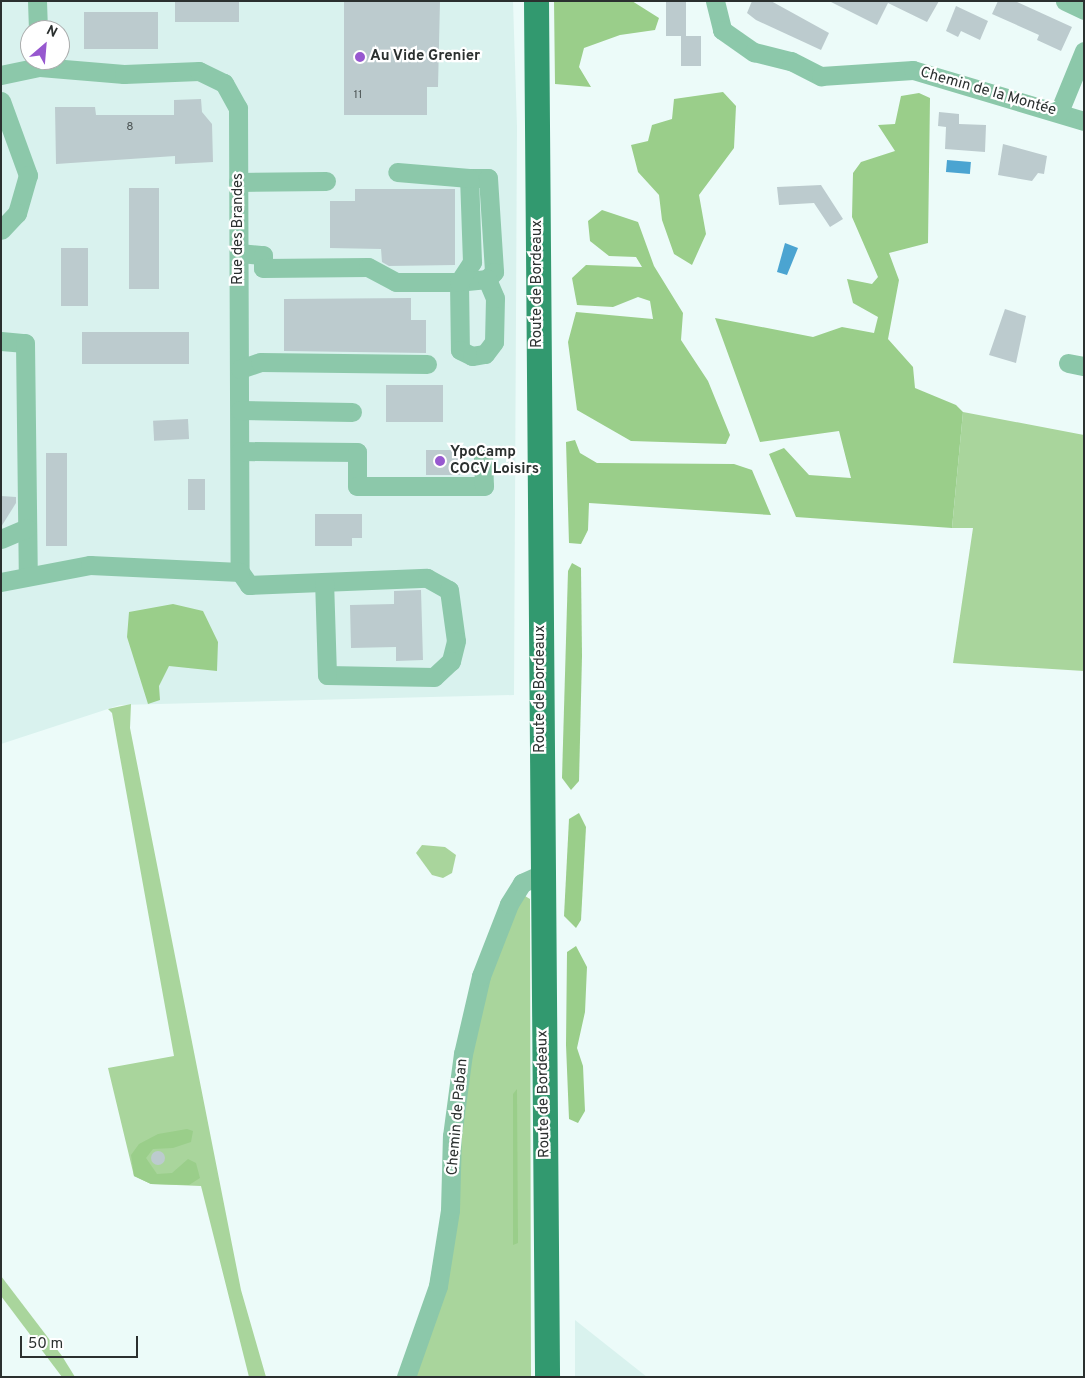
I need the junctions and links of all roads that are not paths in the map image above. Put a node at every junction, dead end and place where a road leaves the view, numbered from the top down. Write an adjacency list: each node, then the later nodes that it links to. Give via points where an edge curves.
1 (37, 1): 6 (street)
2 (536, 1): 35 (main road, Route de Bordeaux)
3 (715, 1): 12 (street, Chemin de la Montée, via 722,30 754,52 791,61 821,76 913,70)
4 (1064, 1): 5 (street)
5 (1084, 10)
6 (38, 20)
7 (1084, 51): 12 (street)
8 (70, 67): 17 (street, Rue des Brandes, via 115,73 199,71 224,83 238,108)
9 (20, 69): 10 (street, Rue des Brandes)
10 (1, 75)
11 (1, 101): 18 (street, via 28,175 17,213)
12 (1059, 112): 13 (street, Chemin de la Montée)
13 (1084, 121)
14 (397, 172): 15 (street)
15 (469, 178): 20 (street, via 488,178 494,272); 21 (street, via 472,262)
16 (326, 181): 17 (street)
17 (238, 182): 19 (street, Rue des Brandes)
18 (1, 230)
19 (239, 253): 21 (street, via 263,255 263,268 368,267 396,282); 24 (street, Rue des Brandes)
20 (487, 279): 21 (street); 21 (street, via 495,298 494,342 485,354 472,356 460,350)
21 (459, 282)
22 (1, 341): 29 (street, via 25,343)
23 (428, 364): 24 (street, via 260,362)
24 (240, 368): 25 (street, Rue des Brandes)
25 (240, 410): 26 (street); 27 (street, Rue des Brandes)
26 (352, 412)
27 (240, 451): 28 (street, via 357,452 356,486 484,486); 31 (street, Rue des Brandes)
28 (483, 457)
29 (27, 528): 30 (street); 32 (street)
30 (1, 539)
31 (240, 572): 32 (street, via 90,565); 34 (street, via 249,585)
32 (28, 575): 33 (street)
33 (1, 582)
34 (324, 582): 34 (street, via 427,578 449,590 456,641 451,661 434,677 327,675)
35 (542, 874): 36 (street, Chemin de Paban, via 522,882 509,904 481,976 463,1054 452,1136 450,1210 438,1286); 37 (main road, Route de Bordeaux)
36 (406, 1377)
37 (547, 1377)

